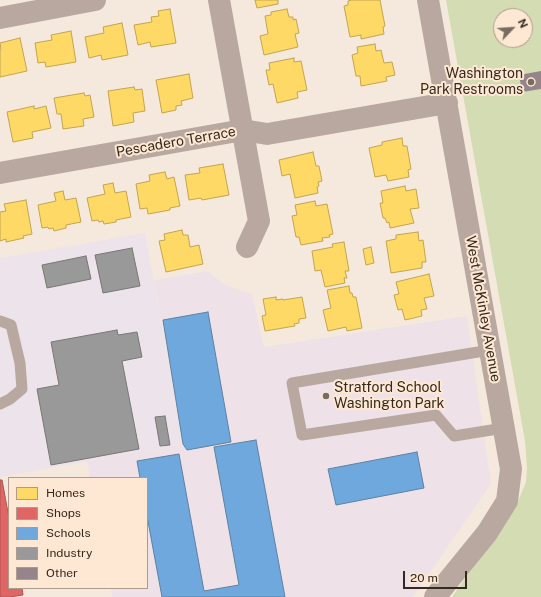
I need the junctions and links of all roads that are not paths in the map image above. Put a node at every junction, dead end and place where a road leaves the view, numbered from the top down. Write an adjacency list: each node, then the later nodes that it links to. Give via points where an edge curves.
1 (95, 0): 4 (street)
2 (219, 0): 6 (street)
3 (428, 0): 5 (street, West McKinley Avenue)
4 (0, 18)
5 (446, 103): 6 (street, Pescadero Terrace, via 267,134); 10 (street, West McKinley Avenue)
6 (242, 130): 7 (street, Pescadero Terrace); 8 (street, via 259,221)
7 (0, 173)
8 (247, 247)
9 (0, 321): 11 (lane, via 11,325 20,363 22,389)
10 (490, 350): 12 (street, West McKinley Avenue); 12 (lane, via 292,383 302,435 436,415 454,436)
11 (0, 404)
12 (504, 428): 13 (street, West McKinley Avenue, via 511,470 507,501 487,533)
13 (435, 597)

